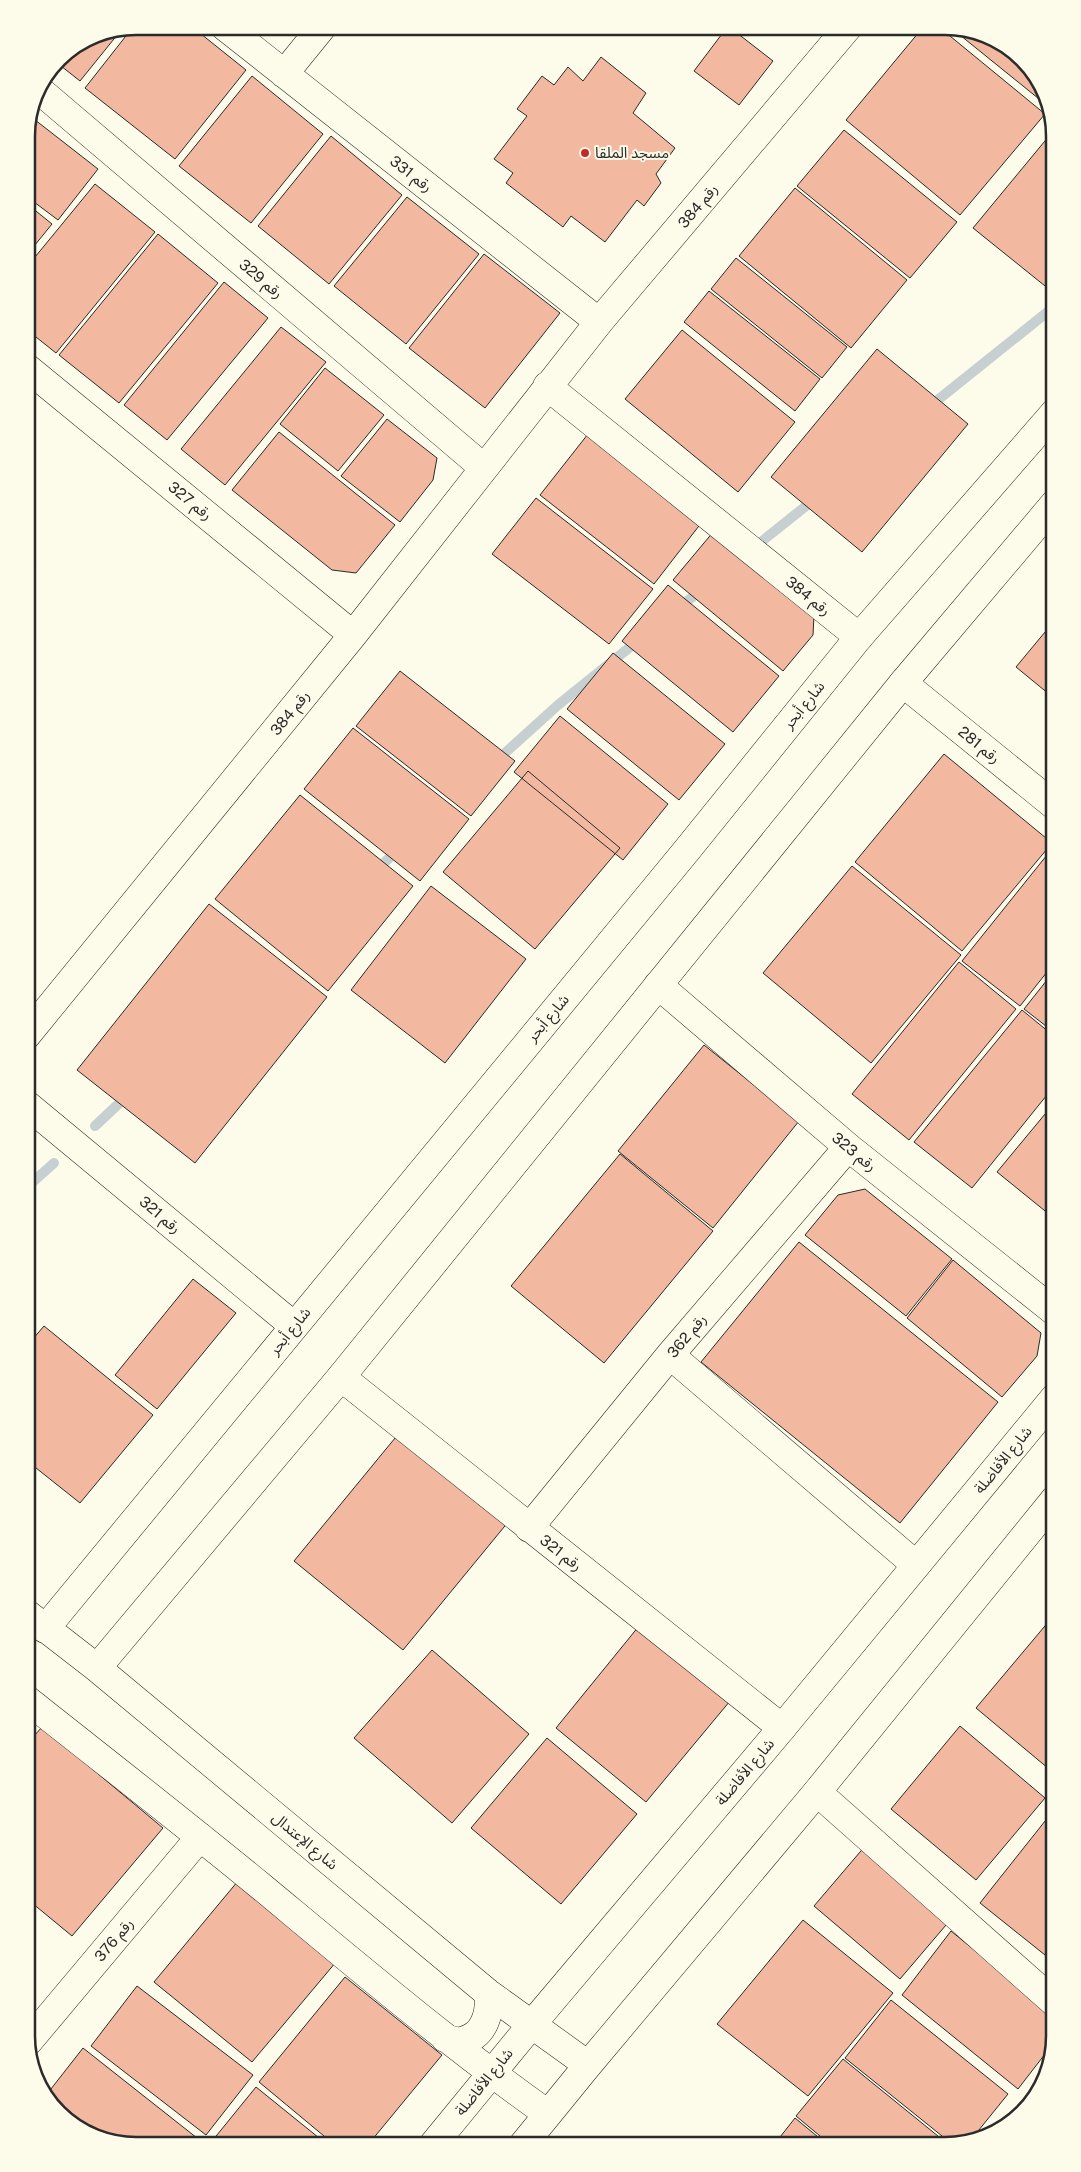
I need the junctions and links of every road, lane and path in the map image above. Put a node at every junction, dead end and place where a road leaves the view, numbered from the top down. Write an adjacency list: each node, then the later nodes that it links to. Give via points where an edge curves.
1 (235, 35): 4 (street, رقم 331)
2 (316, 35): 4 (street)
3 (841, 35): 6 (street, رقم 384)
4 (284, 74): 6 (street, رقم 331)
5 (44, 94): 10 (street, رقم 329)
6 (599, 322): 8 (street, رقم 384)
7 (35, 373): 12 (street, رقم 327)
8 (547, 386): 10 (street, رقم 384); 13 (street, رقم 384)
9 (1046, 422): 13 (street, شارع أبحر)
10 (484, 468): 12 (street, رقم 384)
11 (1046, 515): 14 (street)
12 (353, 635): 17 (street, رقم 384)
13 (859, 637): 21 (street, شارع أبحر)
14 (903, 683): 15 (street, رقم 281); 16 (street)
15 (1046, 799)
16 (658, 985): 19 (street, رقم 323); 23 (street)
17 (35, 1025)
18 (35, 1111): 21 (street, رقم 321)
19 (848, 1147): 20 (street, رقم 323); 22 (street, رقم 362)
20 (1046, 1305)
21 (294, 1326): 28 (street, شارع أبحر)
22 (670, 1355): 26 (street, رقم 362); 27 (street)
23 (341, 1377): 26 (street, رقم 321); 29 (street)
24 (1046, 1408): 27 (street, شارع الأفاضلة)
25 (1046, 1511): 32 (street)
26 (529, 1528): 31 (street, رقم 321)
27 (916, 1566): 31 (street, شارع الأفاضلة)
28 (36, 1621): 29 (street, شارع الإعتدال)
29 (97, 1668): 34 (street, شارع الإعتدال)
30 (35, 1706): 33 (street)
31 (782, 1728): 36 (street, شارع الأفاضلة)
32 (817, 1792): 35 (street); 39 (street)
33 (200, 1837): 37 (street, رقم 376); 38 (street)
34 (488, 1993): 36 (street, شارع الإعتدال); 38 (street, via 488,2015 483,2027 461,2041)
35 (1046, 1995)
36 (532, 2024): 39 (street, شارع الإعتدال); 40 (street, شارع الأفاضلة)
37 (35, 2034)
38 (445, 2038): 40 (street)
39 (588, 2065): 41 (street)
40 (491, 2074): 41 (street); 42 (street, شارع الأفاضلة)
41 (548, 2114): 43 (street)
42 (439, 2137)
43 (529, 2137)

